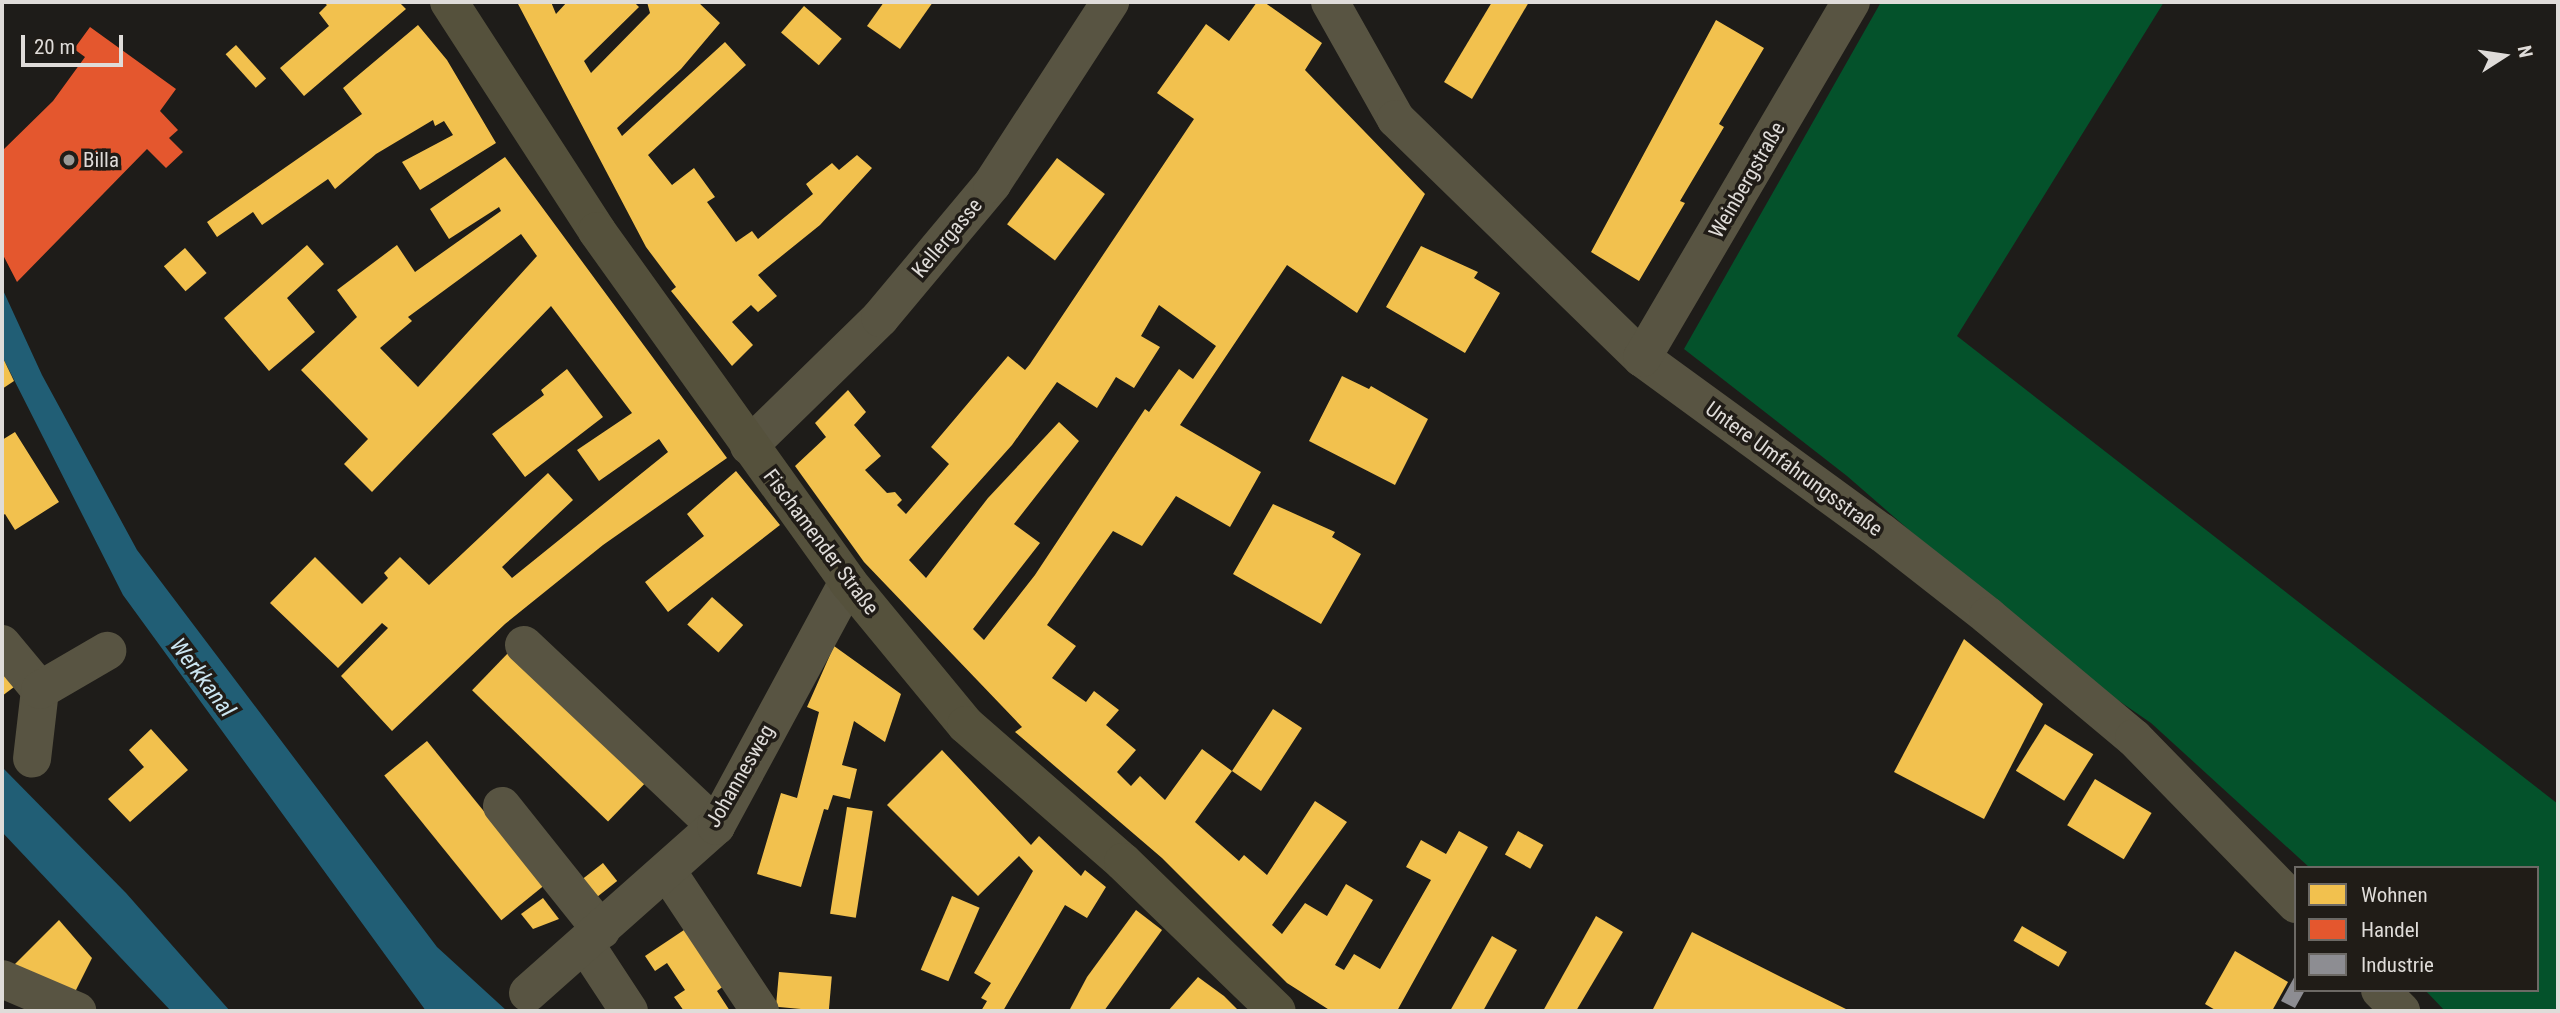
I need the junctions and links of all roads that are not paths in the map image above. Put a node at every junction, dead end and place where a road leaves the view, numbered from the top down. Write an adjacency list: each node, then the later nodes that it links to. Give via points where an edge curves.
1 (449, 2): 6 (main road, Fischamender Straße, via 597,231)
2 (1110, 2): 6 (street, Kellergasse, via 992,184 880,318)
3 (1330, 2): 5 (street, Untere Umfahrungsstraße, via 1396,119)
4 (1851, 2): 5 (street, Weinbergstraße)
5 (1642, 358): 16 (street, Untere Umfahrungsstraße, via 1881,532 2134,738)
6 (749, 446): 7 (main road, Fischamender Straße)
7 (848, 582): 14 (street, Johannesweg); 24 (main road, Fischamender Straße, via 966,725 1123,862)
8 (2, 644): 11 (street)
9 (524, 645): 14 (street)
10 (107, 651): 11 (street)
11 (40, 690): 12 (street)
12 (32, 759)
13 (502, 806): 17 (street)
14 (716, 826): 15 (street, Johannesweg)
15 (667, 871): 17 (street, Johannesweg); 23 (street)
16 (2294, 902)
17 (593, 937): 20 (street, Johannesweg); 22 (street)
18 (2, 979): 21 (street)
19 (2383, 992): 25 (street)
20 (528, 993)
21 (77, 1011)
22 (629, 1011)
23 (760, 1011)
24 (1277, 1011)
25 (2401, 1011)

